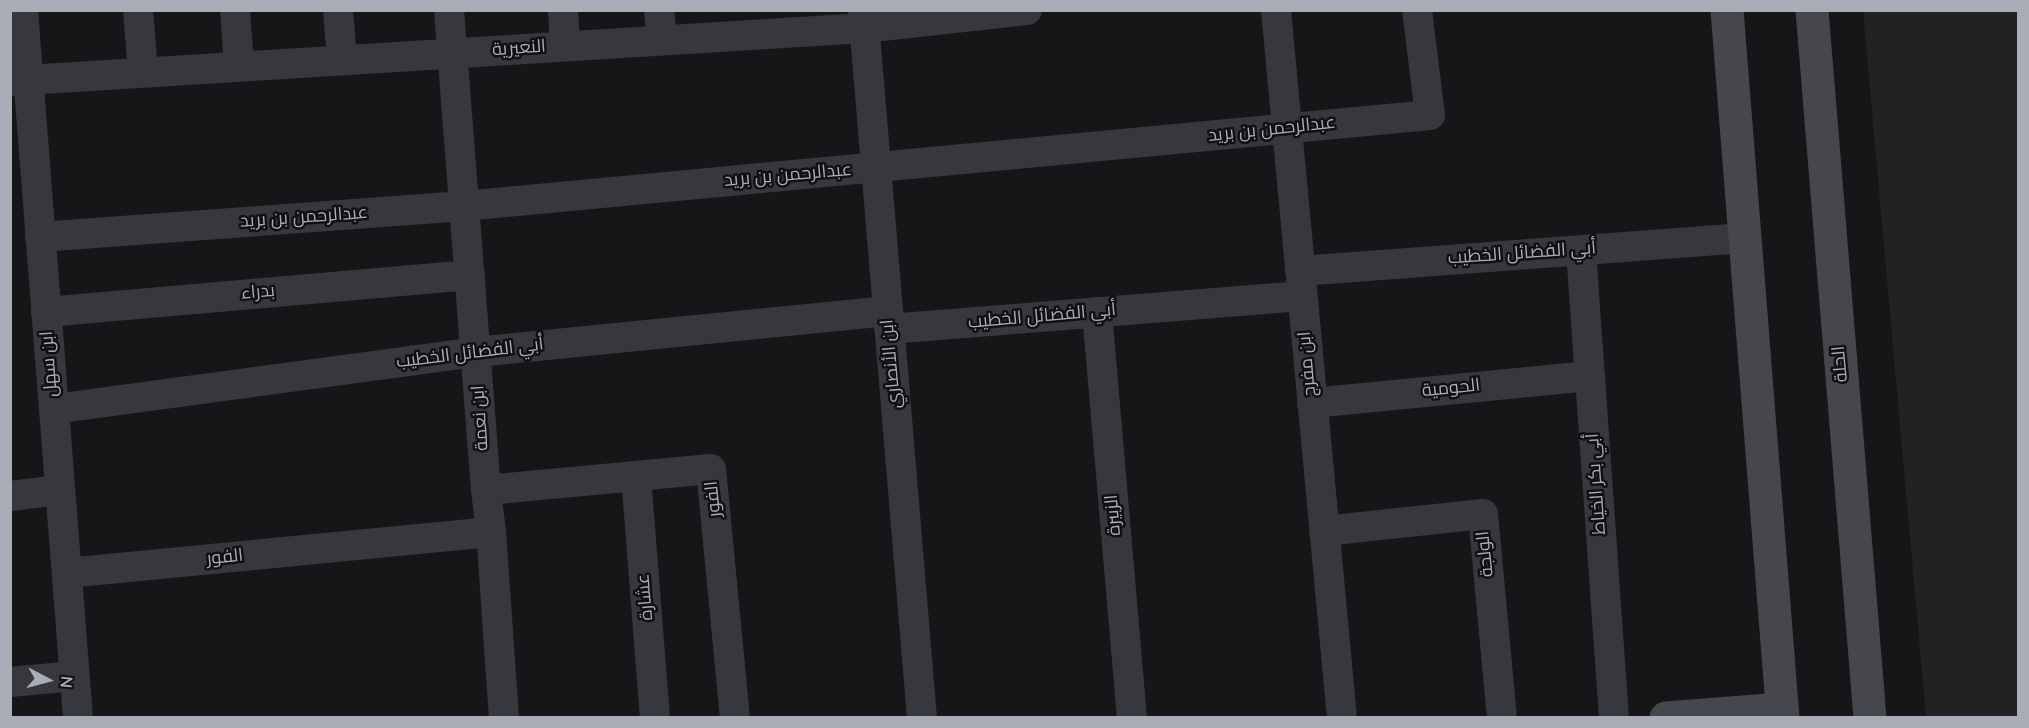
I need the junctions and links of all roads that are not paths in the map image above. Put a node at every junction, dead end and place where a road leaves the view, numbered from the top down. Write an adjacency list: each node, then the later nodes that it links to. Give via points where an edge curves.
1 (23, 10): 21 (street, ابن سهل)
2 (138, 10): 20 (street)
3 (235, 10): 19 (street)
4 (338, 10): 18 (street)
5 (449, 10): 17 (street, ابن نعمة)
6 (562, 10): 16 (street)
7 (659, 10): 15 (street)
8 (1027, 10): 13 (street, النعيرية)
9 (1276, 10): 22 (street, ابن مفرج)
10 (1417, 10): 22 (street, عبدالرحمن بن بريد, via 1430,115)
11 (1727, 10): 26 (main road)
12 (1812, 10): 57 (main road, الحلة)
13 (864, 19): 14 (street, النعيرية); 23 (street, ابن الأنصاري)
14 (765, 22): 15 (street, النعيرية)
15 (662, 40): 16 (street, النعيرية)
16 (566, 46): 17 (street, النعيرية)
17 (453, 53): 18 (street, النعيرية); 24 (street, ابن نعمة)
18 (342, 60): 19 (street, النعيرية)
19 (239, 66): 20 (street, النعيرية)
20 (143, 72): 21 (street, النعيرية)
21 (19, 80): 25 (street, ابن سهل)
22 (1287, 129): 23 (street, عبدالرحمن بن بريد); 29 (street, ابن مفرج)
23 (876, 168): 24 (street, عبدالرحمن بن بريد); 32 (street, ابن الأنصاري)
24 (464, 206): 25 (street, عبدالرحمن بن بريد); 28 (street, ابن نعمة)
25 (40, 237): 30 (street, ابن سهل)
26 (1745, 238): 27 (street, أبي الفضائل الخطيب); 46 (main road)
27 (1581, 250): 29 (street, أبي الفضائل الخطيب); 34 (street, أبي بكر الخياط)
28 (470, 275): 30 (street, بدراء); 33 (street, ابن نعمة)
29 (1301, 283): 31 (street, أبي الفضائل الخطيب); 35 (street, ابن مفرج)
30 (46, 312): 36 (street, ابن سهل)
31 (1097, 312): 32 (street, أبي الفضائل الخطيب); 52 (street, الزبيرة)
32 (889, 320): 33 (street, أبي الفضائل الخطيب); 51 (street, ابن الأنصاري)
33 (476, 352): 36 (street, أبي الفضائل الخطيب); 39 (street, ابن نعمة)
34 (1590, 376): 35 (street, الحومية); 55 (street, أبي بكر الخياط)
35 (1312, 403): 41 (street, ابن مفرج)
36 (54, 409): 38 (street, ابن سهل)
37 (636, 476): 39 (street, الفور); 49 (street, عشارة); 50 (street, الفور, via 711,469)
38 (60, 490): 40 (street); 43 (street, ابن سهل)
39 (486, 490): 42 (street, ابن نعمة)
40 (10, 496)
41 (1324, 531): 53 (street, ابن مفرج); 54 (street, الولجة, via 1483,514)
42 (491, 532): 43 (street, الفور); 48 (street, ابن نعمة)
43 (67, 573): 44 (street, ابن سهل)
44 (74, 676): 45 (street); 47 (street, ابن سهل)
45 (10, 682)
46 (1782, 713): 56 (main road)
47 (78, 717)
48 (504, 717)
49 (656, 717)
50 (735, 717)
51 (922, 717)
52 (1132, 717)
53 (1342, 717)
54 (1502, 717)
55 (1614, 717)
56 (1666, 717)
57 (1870, 717)

